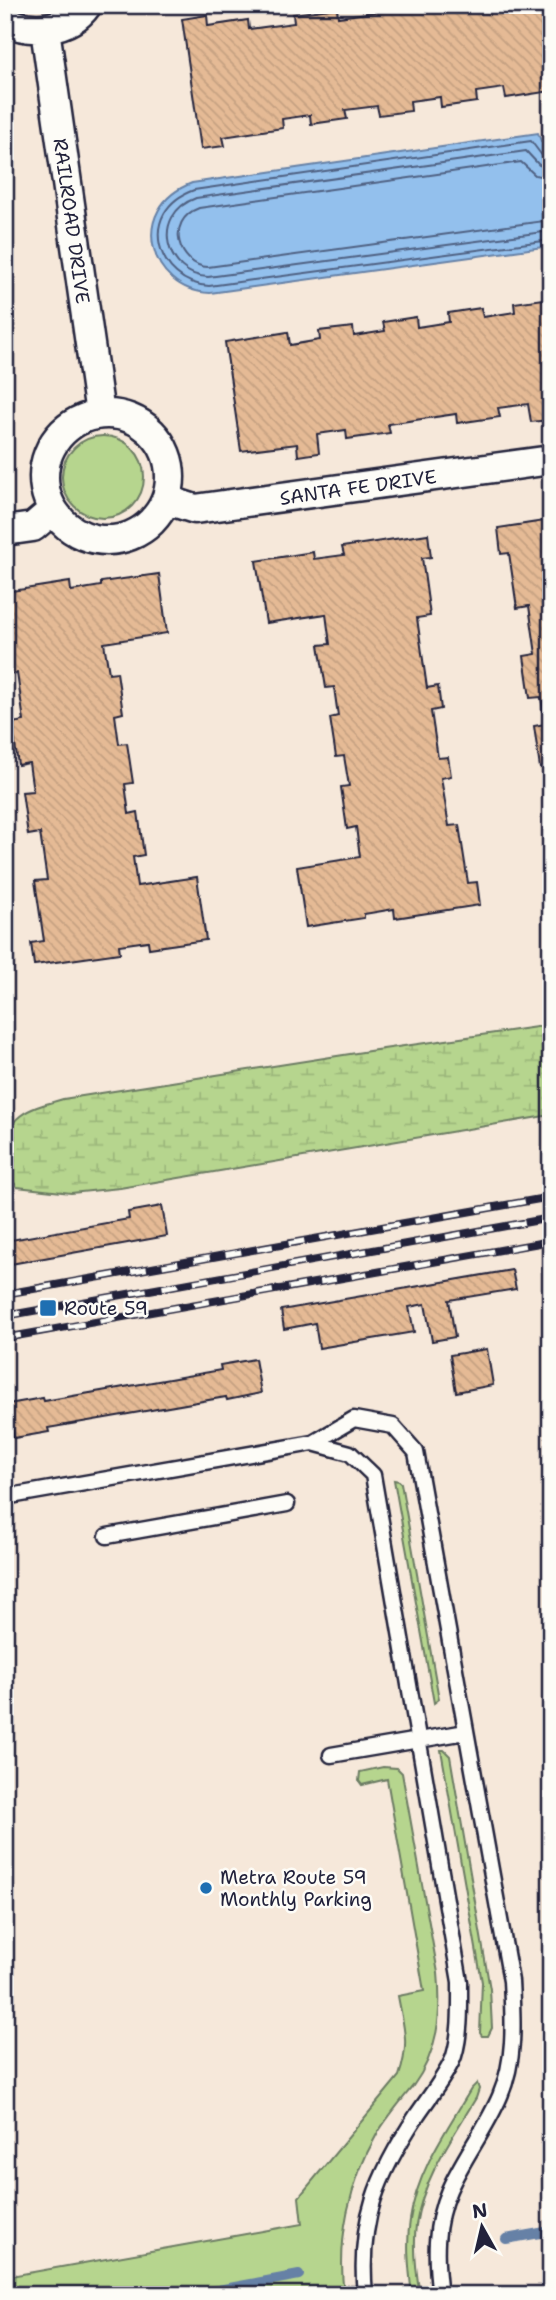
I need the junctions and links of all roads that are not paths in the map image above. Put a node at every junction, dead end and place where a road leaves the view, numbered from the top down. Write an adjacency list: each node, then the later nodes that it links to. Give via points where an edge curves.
1 (87, 5): 3 (street, via 66,22)
2 (5, 21): 3 (street)
3 (45, 29): 4 (street, RAILROAD DRIVE)
4 (100, 414): 6 (street, via 122,415 158,438 168,458); 7 (street, via 80,419 62,432 50,449 44,469 45,491)
5 (551, 460): 6 (street, SANTA FE DRIVE, via 195,509)
6 (167, 500): 7 (street, via 141,531 123,539 83,536)
7 (53, 510): 8 (street, via 33,527)
8 (5, 531)
9 (313, 1443): 10 (lane); 13 (lane, via 354,1419 393,1426 416,1452); 14 (lane, via 350,1453 373,1475)
10 (5, 1497)
11 (287, 1504): 12 (lane)
12 (107, 1536)
13 (466, 1732): 14 (lane); 17 (lane, via 511,1981 513,2036 501,2095 449,2190 438,2224)
14 (418, 1740): 15 (lane); 16 (lane, via 460,1982 461,2011 453,2057 386,2165 369,2210)
15 (331, 1755)
16 (365, 2295)
17 (440, 2295)

